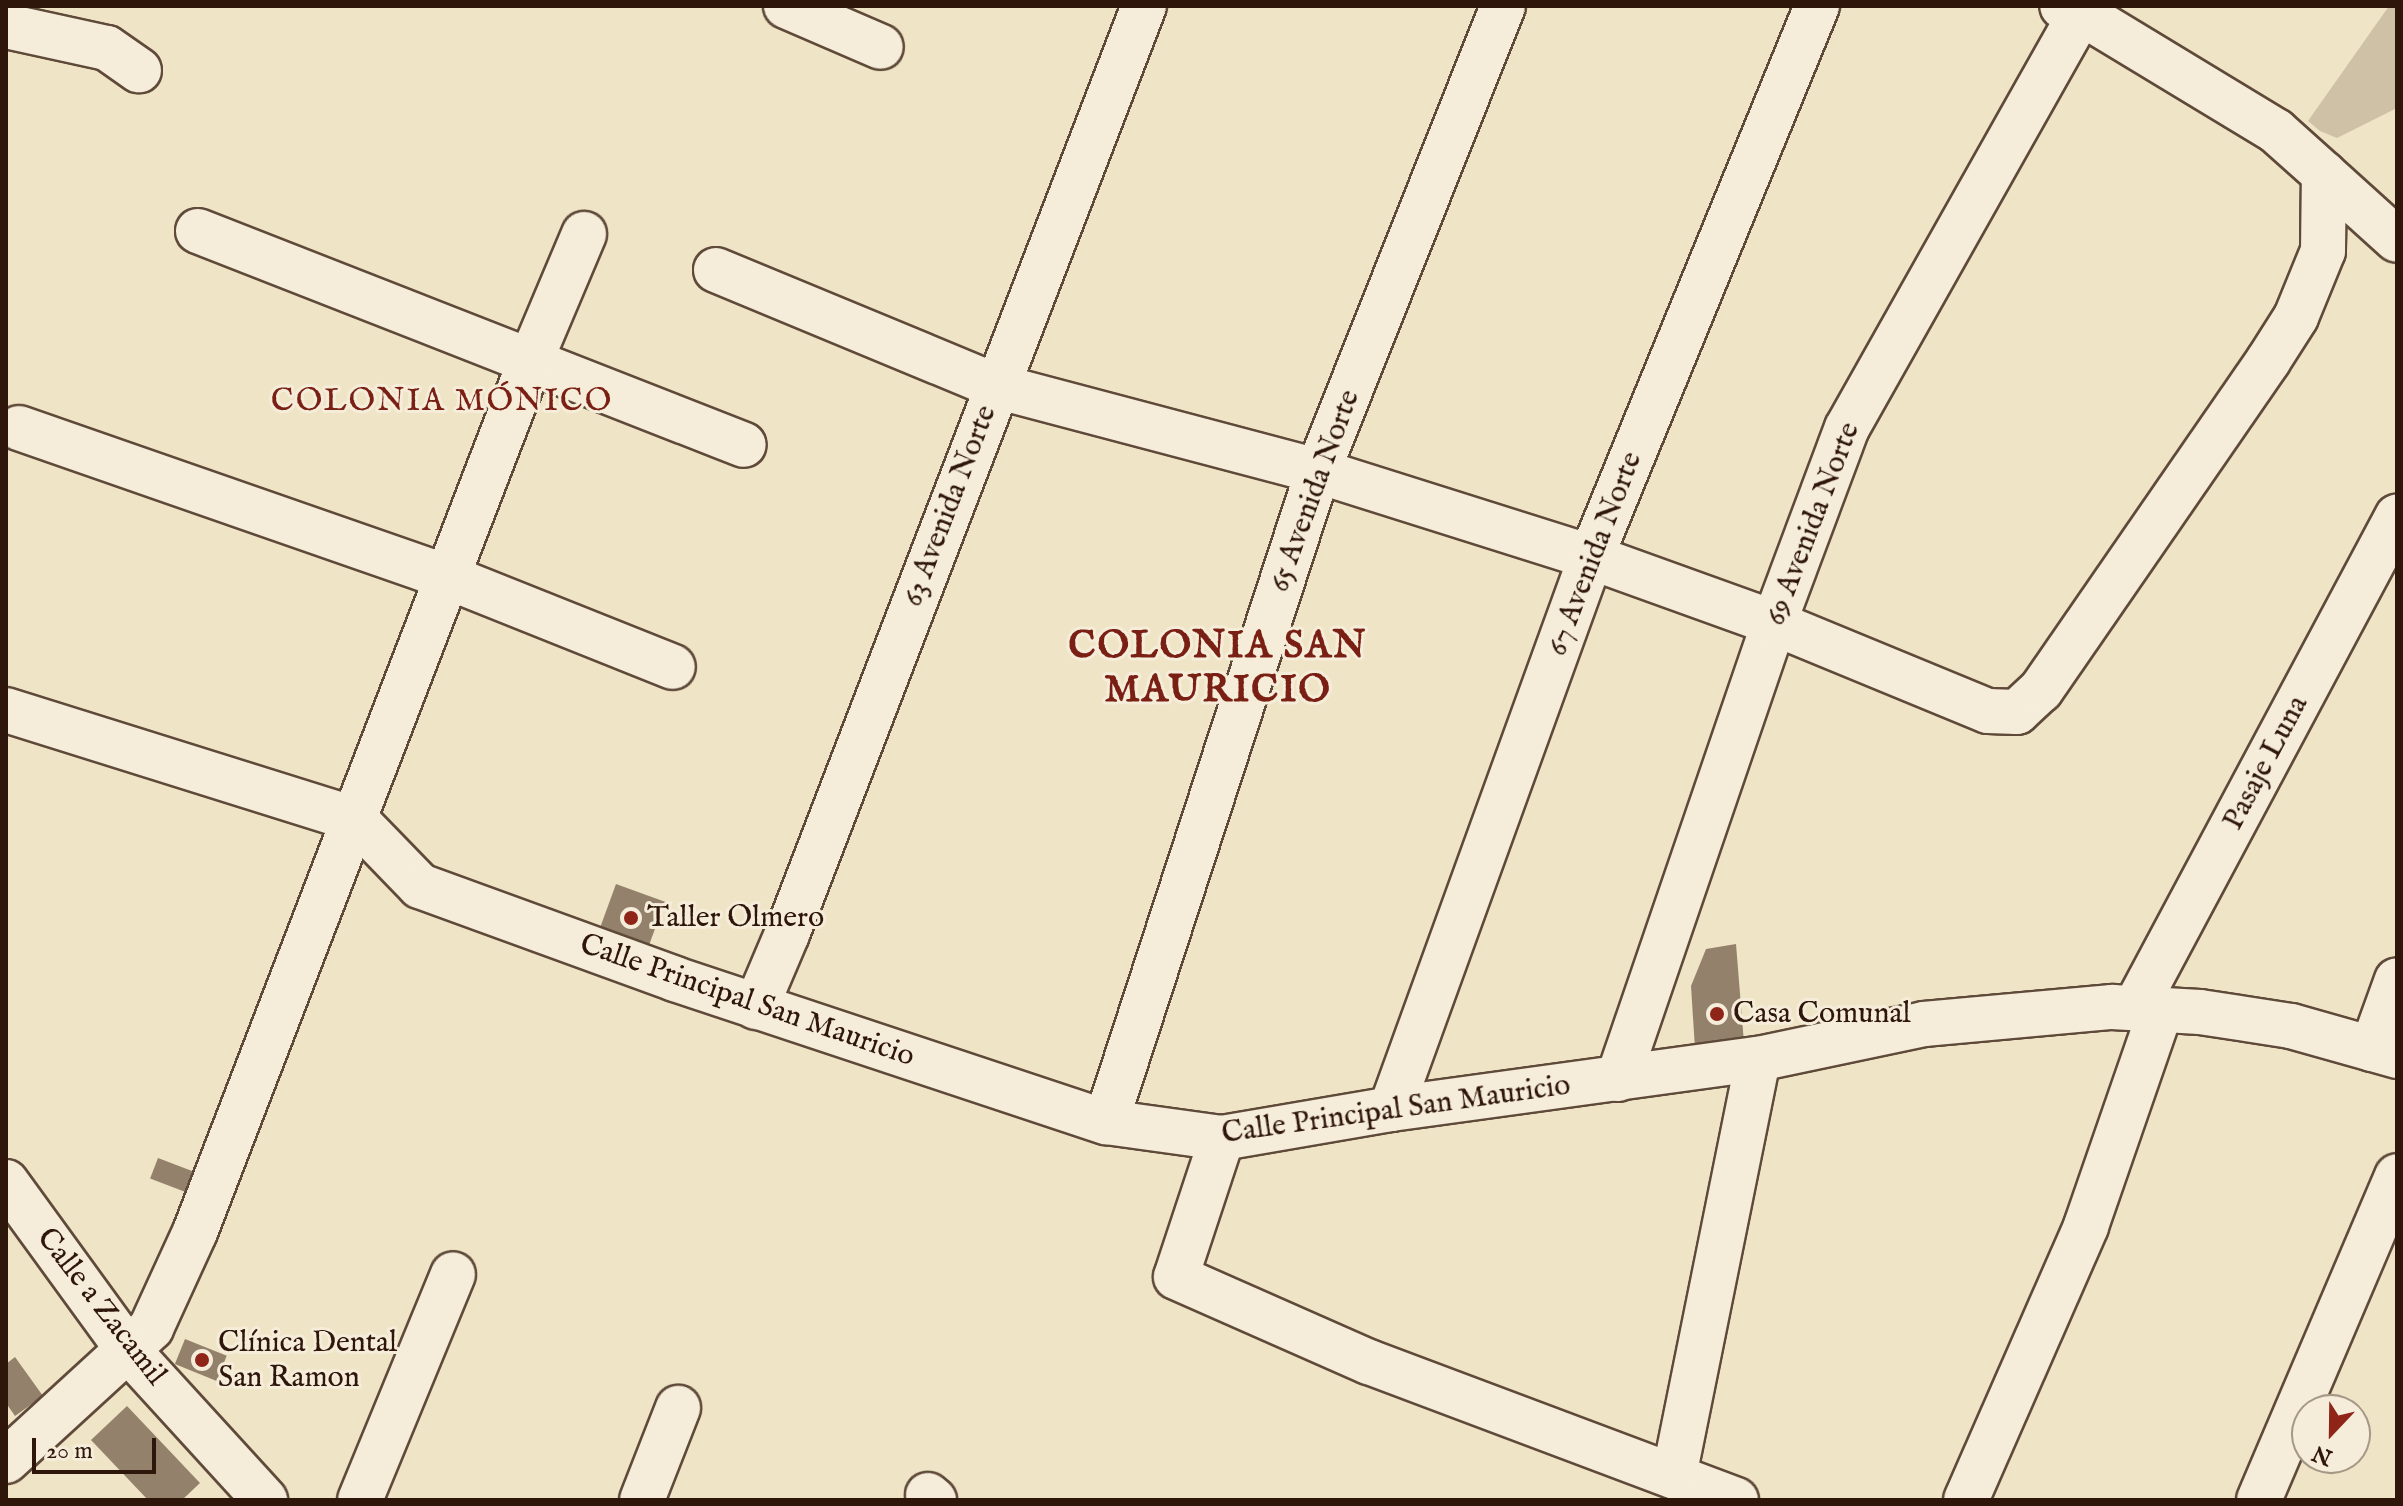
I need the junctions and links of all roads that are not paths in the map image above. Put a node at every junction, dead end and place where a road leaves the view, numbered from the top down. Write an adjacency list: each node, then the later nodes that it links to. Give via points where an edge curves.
1 (786, 6): 7 (street)
2 (1144, 6): 15 (street, 63 Avenida Norte)
3 (1503, 6): 18 (street, 65 Avenida Norte)
4 (1817, 6): 20 (street, 67 Avenida Norte)
5 (2077, 8): 9 (street, via 2276,131); 22 (street, 69 Avenida Norte, via 1847,428)
6 (6, 26): 8 (street, via 107,48)
7 (881, 47)
8 (139, 70)
9 (2324, 174): 12 (street); 22 (street, via 2323,251 2296,317 2041,690 2017,712 1988,711)
10 (198, 231): 14 (street)
11 (584, 234): 14 (street)
12 (2397, 240)
13 (716, 270): 15 (street)
14 (530, 362): 17 (street); 21 (street)
15 (996, 386): 18 (street); 27 (street, 63 Avenida Norte)
16 (19, 428): 21 (street)
17 (744, 445)
18 (1318, 471): 20 (street); 33 (street, 65 Avenida Norte)
19 (2397, 517): 28 (street, Pasaje Luna)
20 (1591, 557): 22 (street); 32 (street, 67 Avenida Norte)
21 (448, 577): 23 (street); 25 (street)
22 (1774, 623): 31 (street, 69 Avenida Norte)
23 (673, 667)
24 (6, 710): 25 (street)
25 (356, 820): 27 (street, Calle Principal San Mauricio, via 420,886); 38 (street, via 195,1232 151,1328)
26 (2397, 980): 29 (street)
27 (756, 1007): 33 (street, Calle Principal San Mauricio)
28 (2148, 1009): 29 (street, Calle Principal San Mauricio, via 2291,1026); 30 (street, Calle Principal San Mauricio, via 2112,1007 1924,1024); 46 (street, Pasaje Luna, via 2086,1226)
29 (2384, 1052)
30 (1758, 1059): 31 (street, Calle Principal San Mauricio); 41 (street)
31 (1618, 1079): 32 (street, Calle Principal San Mauricio)
32 (1391, 1109): 34 (street, Calle Principal San Mauricio)
33 (1106, 1122): 34 (street, Calle Principal San Mauricio)
34 (1222, 1138): 41 (street, via 1176,1277 1369,1362)
35 (2397, 1176): 47 (street)
36 (6, 1182): 38 (street, Calle a Zacamil)
37 (453, 1274): 43 (street)
38 (129, 1351): 40 (street); 42 (street, Calle a Zacamil)
39 (678, 1408): 44 (street)
40 (6, 1461)
41 (1674, 1476): 45 (street)
42 (265, 1500)
43 (360, 1500)
44 (642, 1500)
45 (1736, 1500)
46 (1966, 1500)
47 (2259, 1500)

